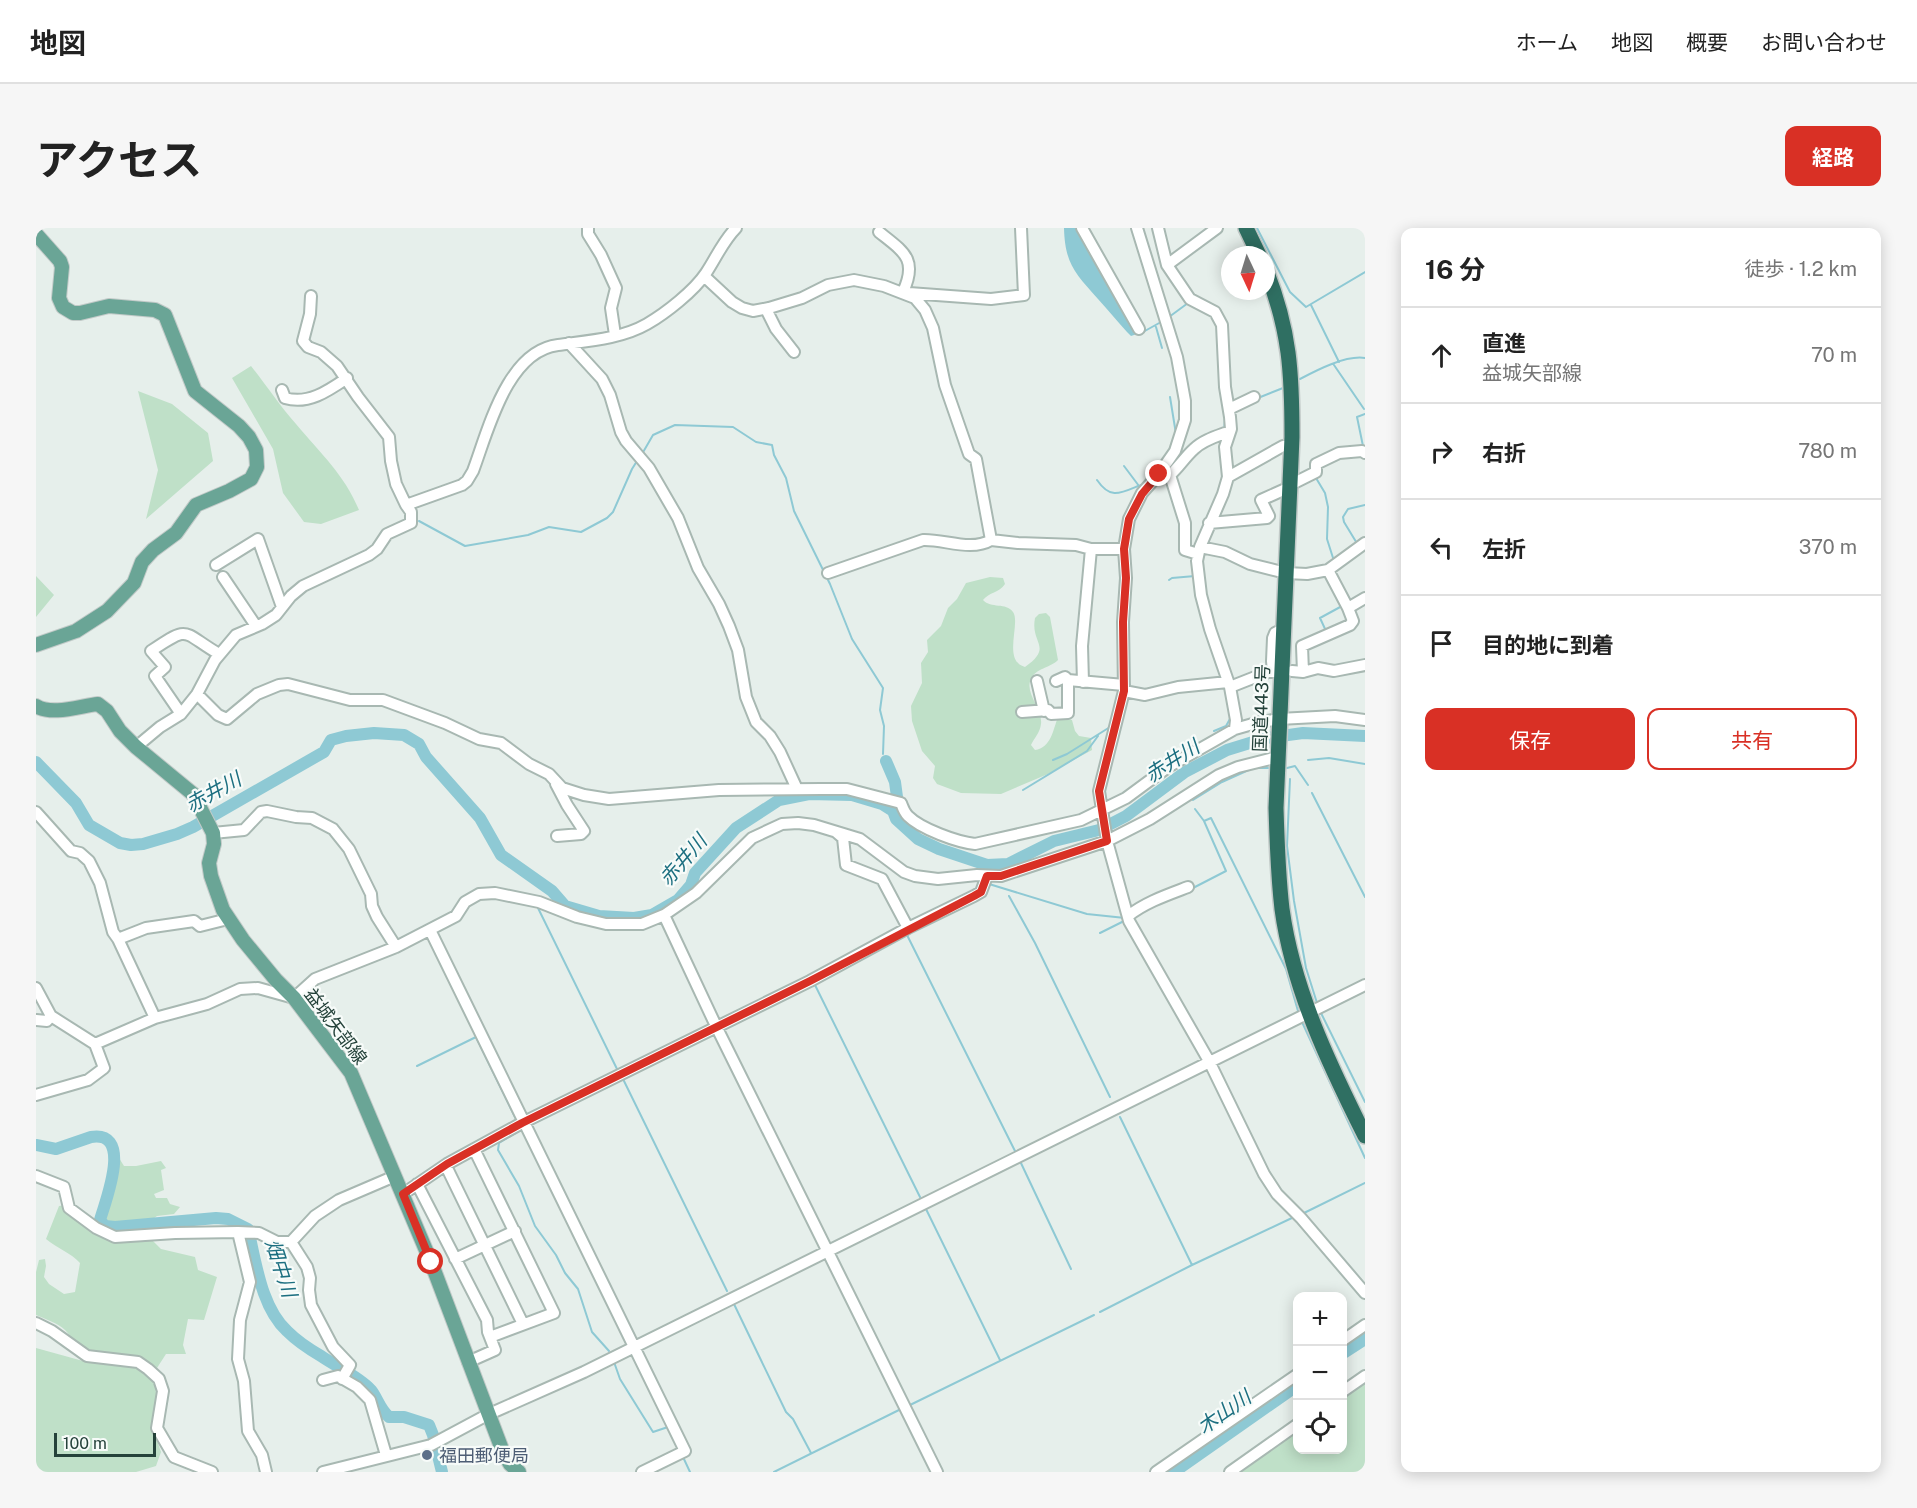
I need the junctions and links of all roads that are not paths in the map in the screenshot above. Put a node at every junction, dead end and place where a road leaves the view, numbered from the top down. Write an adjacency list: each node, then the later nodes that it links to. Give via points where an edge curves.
1 (588, 228): 19 (street, via 616,288 611,308)
2 (736, 228): 13 (street)
3 (1022, 228): 14 (street, via 1024,295 991,299)
4 (1082, 228): 18 (street)
5 (1137, 228): 29 (street, via 1168,324 1185,401 1185,420)
6 (1158, 228): 12 (street)
7 (1217, 228): 12 (street)
8 (1246, 228): 11 (highway)
9 (879, 232): 14 (street, via 908,260 910,277)
10 (36, 234): 49 (main road, via 60,261 59,298 63,307 73,313 109,306 155,310 165,315 195,391 249,437 256,450 257,467 251,479 196,505 176,533 142,562 134,583 107,611 76,631)
11 (1255, 246)
12 (1167, 265): 25 (street, via 1190,299 1215,312 1222,325)
13 (704, 276): 17 (street, via 741,308); 19 (street, via 648,323)
14 (903, 292): 17 (street, via 854,280 828,285); 34 (street, via 921,303 933,328 945,385 969,454 976,459)
15 (1275, 294): 27 (highway, 国道443号, via 1292,377)
16 (310, 296): 22 (street, via 303,341 338,366)
17 (765, 309): 21 (street)
18 (1139, 329)
19 (615, 335): 20 (street)
20 (569, 344): 32 (street, via 540,350 524,363 502,393 467,481); 71 (street, via 602,379 621,432 678,518 738,650 746,697 756,722 780,752)
21 (794, 352)
22 (347, 378): 23 (street, via 308,399 285,398); 32 (street, via 389,436 396,484)
23 (282, 390)
24 (1254, 397): 25 (street)
25 (1229, 409): 26 (street)
26 (1228, 434): 29 (street, via 1204,442 1183,464); 30 (street)
27 (1291, 446): 30 (street, via 1283,446); 31 (highway, 国道443号)
28 (1365, 453): 31 (street, via 1339,453 1316,464 1312,475)
29 (1165, 475): 37 (street, via 1142,494 1129,519); 38 (street, via 1185,523 1185,550)
30 (1228, 477): 33 (street)
31 (1290, 486): 33 (street, via 1261,500 1267,518); 42 (highway, 国道443号)
32 (406, 505): 45 (street, via 411,523 387,534 369,555 303,586)
33 (1209, 523): 38 (street)
34 (991, 540): 36 (street); 41 (street, via 976,544 922,540)
35 (1365, 543): 40 (street)
36 (1091, 549): 37 (street); 55 (street, via 1082,646)
37 (1124, 549): 57 (street)
38 (1199, 551): 42 (street, via 1225,552 1250,564); 56 (street, via 1201,595)
39 (216, 565): 45 (street, via 258,539)
40 (1328, 570): 42 (street); 46 (street)
41 (828, 573)
42 (1286, 573): 48 (highway, 国道443号)
43 (223, 577): 47 (street)
44 (1365, 598): 46 (street)
45 (282, 607): 47 (street)
46 (1348, 608): 51 (street, via 1353,617 1350,625 1302,646 1297,671 1334,671)
47 (256, 627): 50 (street, via 236,635)
48 (1283, 629): 56 (street, via 1273,638 1275,672); 63 (highway, 国道443号)
49 (36, 645)
50 (219, 654): 58 (street); 62 (street, via 187,633 177,634 151,651 165,667 155,676)
51 (1365, 665)
52 (1068, 680): 54 (street, via 1065,677); 55 (street); 60 (street, via 1068,713)
53 (1037, 681): 60 (street)
54 (1056, 681)
55 (1083, 682): 57 (street)
56 (1229, 684): 57 (street, via 1178,687 1145,695); 65 (street)
57 (1124, 688): 73 (street, via 1100,780)
58 (197, 694): 62 (street); 70 (street, via 227,719 257,694 279,685 303,687 350,700 383,700 479,739 501,743 549,774)
59 (36, 706): 66 (main road, via 56,710 98,704)
60 (1044, 711): 61 (street)
61 (1022, 712)
62 (181, 714): 66 (street)
63 (1279, 719): 64 (street, via 1335,716); 65 (street); 68 (highway, 国道443号)
64 (1365, 720)
65 (1235, 729): 69 (street)
66 (136, 747): 74 (main road, via 193,794)
67 (1163, 755): 69 (street)
68 (1278, 757): 77 (street, via 1220,775 1150,819); 90 (highway, 国道443号, via 1276,827 1282,909)
69 (1167, 767): 73 (street)
70 (554, 782): 71 (street, via 562,788 609,799 719,790); 76 (street, via 584,831)
71 (797, 789): 73 (street, via 847,789 900,804 914,822 975,844)
72 (36, 812): 85 (street, via 71,851 89,861)
73 (1102, 813): 77 (street)
74 (211, 829): 82 (main road, 益城矢部線, via 211,876); 86 (street, via 244,830 261,812 267,811 312,818 326,825 340,835 349,849 377,917)
75 (833, 830): 78 (street, via 860,839 915,876); 80 (street, via 798,823 760,834 742,846 696,892); 83 (street, via 843,838 846,865 882,879)
76 (557, 836)
77 (1106, 839): 78 (street, via 1001,876); 81 (street)
78 (987, 876): 83 (street, via 981,892)
79 (1188, 887): 81 (street, via 1156,899)
80 (664, 915): 84 (street, via 642,924 606,924 539,902 495,893 479,894 465,902 456,916); 94 (street)
81 (1128, 916): 96 (street)
82 (228, 919): 85 (street, via 200,926 194,921 146,928); 89 (main road, 益城矢部線)
83 (908, 928): 94 (street)
84 (430, 930): 86 (street); 98 (street)
85 (118, 939): 92 (street)
86 (396, 947): 89 (street, via 315,979)
87 (1365, 985): 90 (street)
88 (36, 988): 91 (street)
89 (294, 998): 92 (street, via 258,988 240,989 207,1004); 103 (main road, 益城矢部線, via 351,1073)
90 (1309, 1013): 96 (street); 99 (highway, 国道443号)
91 (51, 1016): 93 (street, via 46,1021); 95 (street)
92 (155, 1018): 95 (street)
93 (36, 1020)
94 (716, 1026): 98 (street); 110 (street)
95 (95, 1044): 97 (street, via 104,1068 88,1080)
96 (1209, 1061): 110 (street); 112 (street, via 1277,1194)
97 (36, 1095)
98 (522, 1123): 100 (street); 118 (street)
99 (1365, 1136)
100 (474, 1149): 101 (street); 106 (street)
101 (446, 1166): 104 (street); 109 (street)
102 (36, 1176): 107 (street, via 64,1187 69,1208 115,1237)
103 (395, 1176): 105 (main road, 益城矢部線); 108 (street, via 339,1200 315,1216)
104 (417, 1184): 105 (street); 111 (street)
105 (403, 1194): 119 (main road, 益城矢部線)
106 (514, 1231): 109 (street); 114 (street, via 554,1313)
107 (239, 1232): 108 (street); 130 (street, via 250,1282 240,1320 238,1359 248,1431)
108 (291, 1242): 120 (street, via 307,1267 311,1305 333,1347 348,1362)
109 (484, 1245): 111 (street); 114 (street)
110 (827, 1252): 118 (street); 133 (street)
111 (455, 1259): 116 (street, via 487,1320)
112 (1365, 1293)
113 (36, 1323): 129 (street, via 87,1356 138,1362 148,1369 159,1379 163,1391 157,1428 174,1457)
114 (523, 1324): 116 (street)
115 (1365, 1325): 117 (street)
116 (490, 1337): 119 (street, via 495,1350)
117 (1347, 1338)
118 (633, 1347): 125 (street); 132 (street, via 685,1451)
119 (468, 1362): 125 (main road, 益城矢部線)
120 (345, 1375): 123 (street); 127 (street, via 370,1400)
121 (1365, 1376): 124 (street)
122 (1293, 1377): 134 (street)
123 (323, 1380)
124 (1347, 1389)
125 (488, 1415): 127 (street, via 431,1445); 128 (main road, 益城矢部線)
126 (1293, 1428): 135 (street)
127 (386, 1455): 131 (street)
128 (513, 1470)
129 (212, 1472)
130 (266, 1472)
131 (323, 1472)
132 (642, 1472)
133 (937, 1472)
134 (1156, 1472)
135 (1230, 1472)

